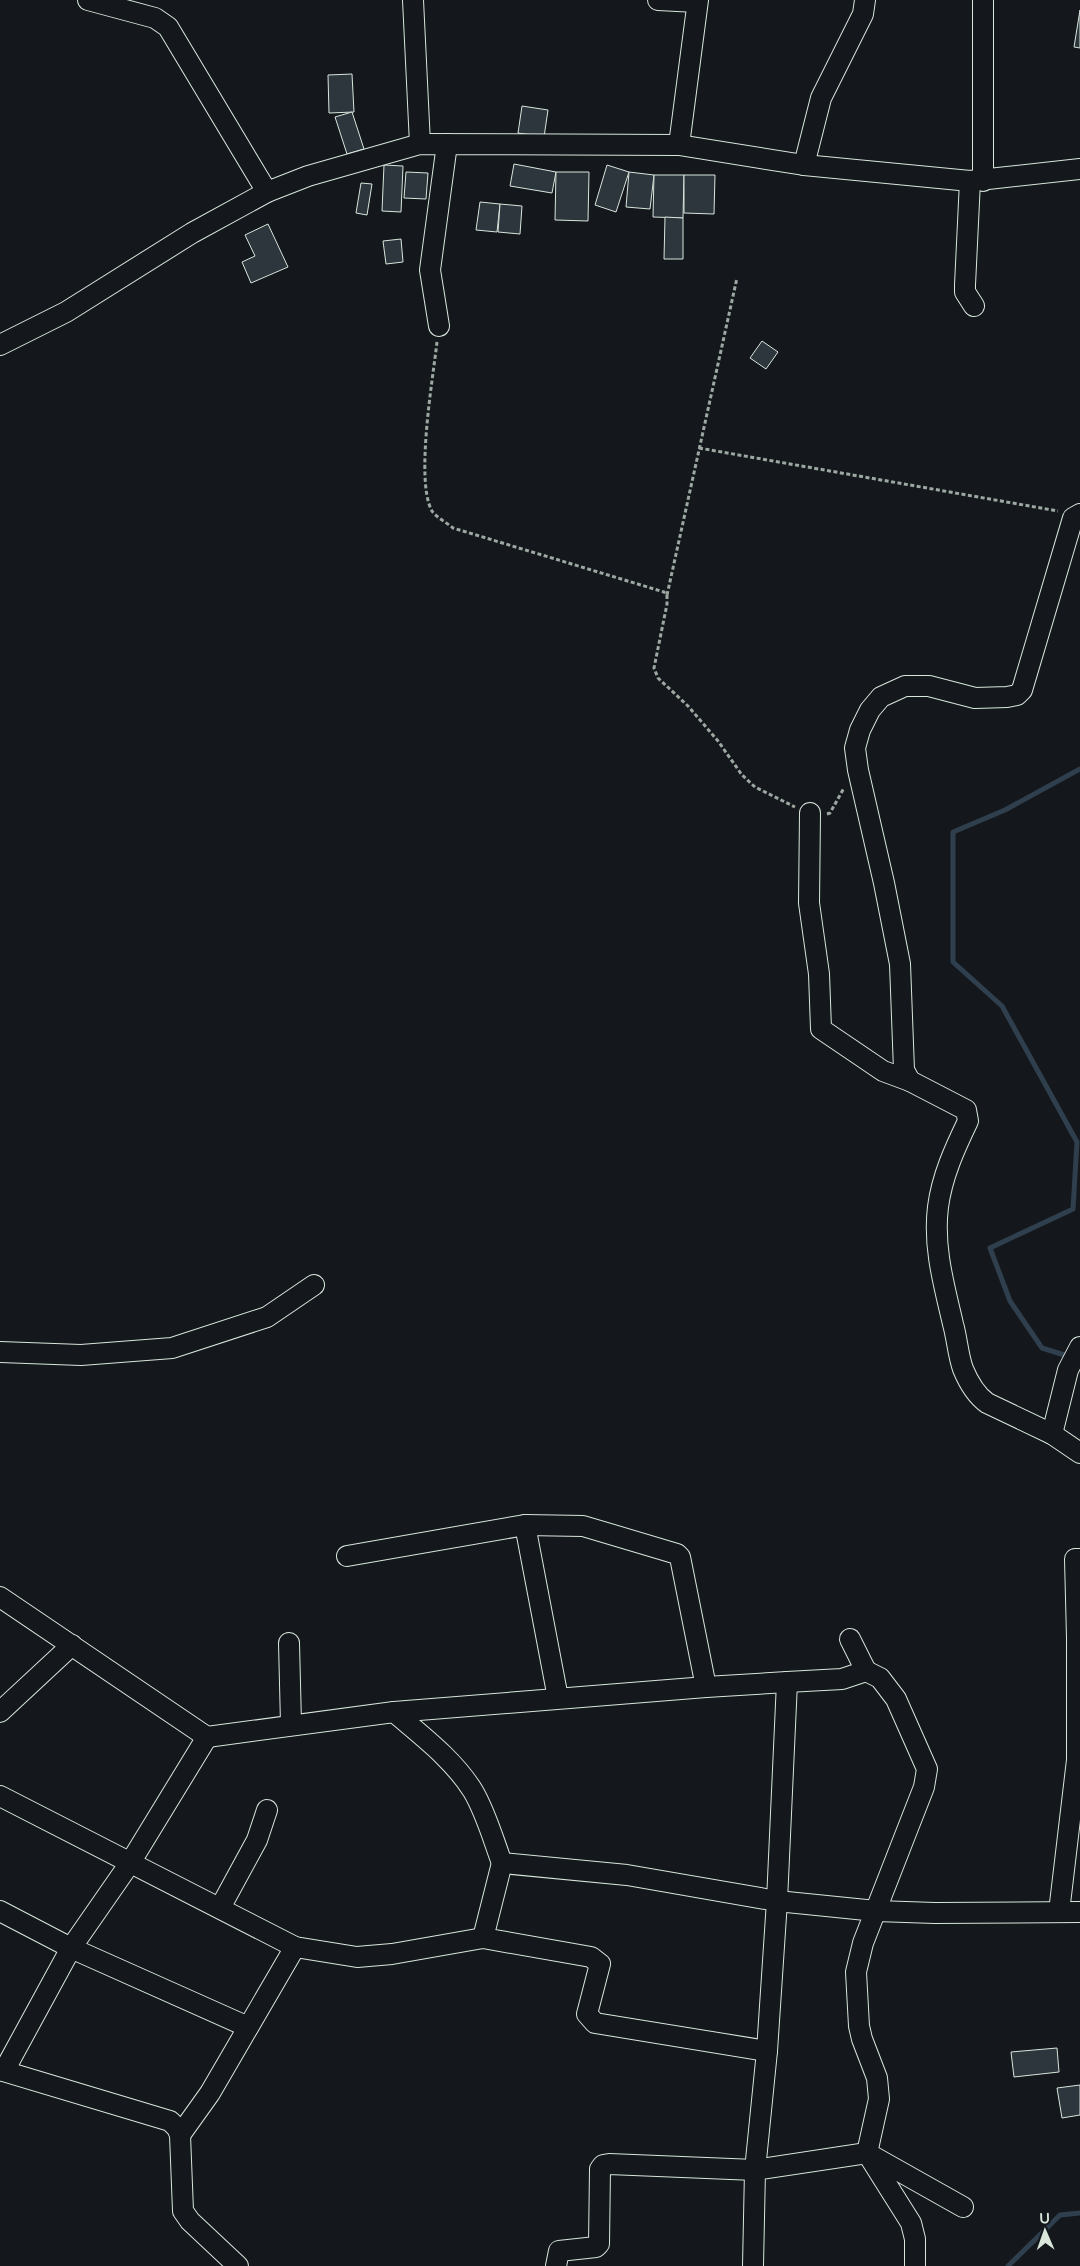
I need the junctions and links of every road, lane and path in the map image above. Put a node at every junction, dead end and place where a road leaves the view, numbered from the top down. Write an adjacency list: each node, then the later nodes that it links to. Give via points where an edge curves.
1 (88, 0): 13 (street, via 155,18 168,27)
2 (412, 0): 7 (street)
3 (658, 0): 6 (street)
4 (865, 0): 10 (street, via 863,14 816,112)
5 (983, 0): 12 (street)
6 (697, 1): 9 (street)
7 (420, 144): 8 (street); 13 (street, via 308,176)
8 (447, 144): 9 (street); 16 (street, via 430,270)
9 (678, 144): 10 (street)
10 (804, 164): 12 (street)
11 (1080, 169): 12 (street)
12 (977, 181): 15 (street, via 965,284 965,292)
13 (267, 192): 17 (street, via 192,233 66,312)
14 (737, 278): 18 (path)
15 (974, 306)
16 (439, 326): 20 (path, via 424,465 432,511 453,528 648,586)
17 (0, 345)
18 (699, 448): 19 (path); 20 (path)
19 (1080, 514): 21 (street, via 1073,518 1022,690 1007,697 975,698 929,686 905,686 880,697 860,730 855,748)
20 (667, 595): 22 (path, via 654,668 658,678 688,706 755,787)
21 (858, 770): 22 (path, via 830,813); 23 (street, via 900,964 904,1070)
22 (810, 813): 23 (street, via 809,903 819,974 821,1029 883,1071)
23 (910, 1081): 27 (street, via 966,1110 968,1115 948,1164 936,1228 944,1288 964,1369 979,1397 987,1403)
24 (314, 1285): 26 (street, via 267,1317 172,1348 81,1355)
25 (1080, 1347): 27 (street, via 1068,1370)
26 (0, 1352)
27 (1052, 1434): 28 (street)
28 (1080, 1453)
29 (525, 1525): 30 (street); 39 (street, via 583,1526 677,1554); 40 (street)
30 (347, 1556)
31 (1080, 1559): 33 (street, via 1075,1559)
32 (0, 1597): 36 (street)
33 (1078, 1638): 41 (street)
34 (850, 1639): 37 (street)
35 (288, 1643): 44 (street)
36 (72, 1645): 42 (street); 45 (street)
37 (866, 1671): 38 (street, via 842,1679); 53 (street, via 880,1678 896,1699 926,1769 924,1787)
38 (786, 1682): 39 (street); 50 (street)
39 (706, 1686): 40 (street)
40 (558, 1698): 43 (street)
41 (1079, 1708): 54 (street, via 1077,1760)
42 (0, 1712)
43 (394, 1712): 44 (street); 48 (street, via 461,1774 473,1792)
44 (291, 1724): 45 (street)
45 (208, 1737): 49 (street)
46 (0, 1796): 49 (street)
47 (268, 1810): 51 (street, via 257,1840)
48 (502, 1863): 50 (street, via 627,1875); 56 (street)
49 (130, 1864): 51 (street); 58 (street)
50 (777, 1900): 53 (street); 60 (street)
51 (220, 1908): 57 (street)
52 (0, 1911): 58 (street)
53 (876, 1911): 54 (street); 63 (street, via 856,1972 859,2026 877,2078 879,2098)
54 (1059, 1912): 55 (street)
55 (1080, 1912)
56 (483, 1938): 57 (street, via 357,1957); 60 (street, via 597,1960 600,1964 587,2014 595,2023)
57 (295, 1947): 59 (street)
58 (71, 1948): 59 (street); 61 (street)
59 (248, 2027): 62 (street, via 210,2094)
60 (767, 2051): 64 (street)
61 (2, 2070): 62 (street, via 170,2121)
62 (180, 2135): 66 (street, via 183,2211)
63 (867, 2153): 64 (street); 65 (street); 69 (street, via 911,2223 916,2239)
64 (755, 2170): 67 (street, via 603,2165 600,2169 599,2244 558,2251); 68 (street)
65 (963, 2207)
66 (238, 2266)
67 (556, 2266)
68 (753, 2266)
69 (915, 2266)

